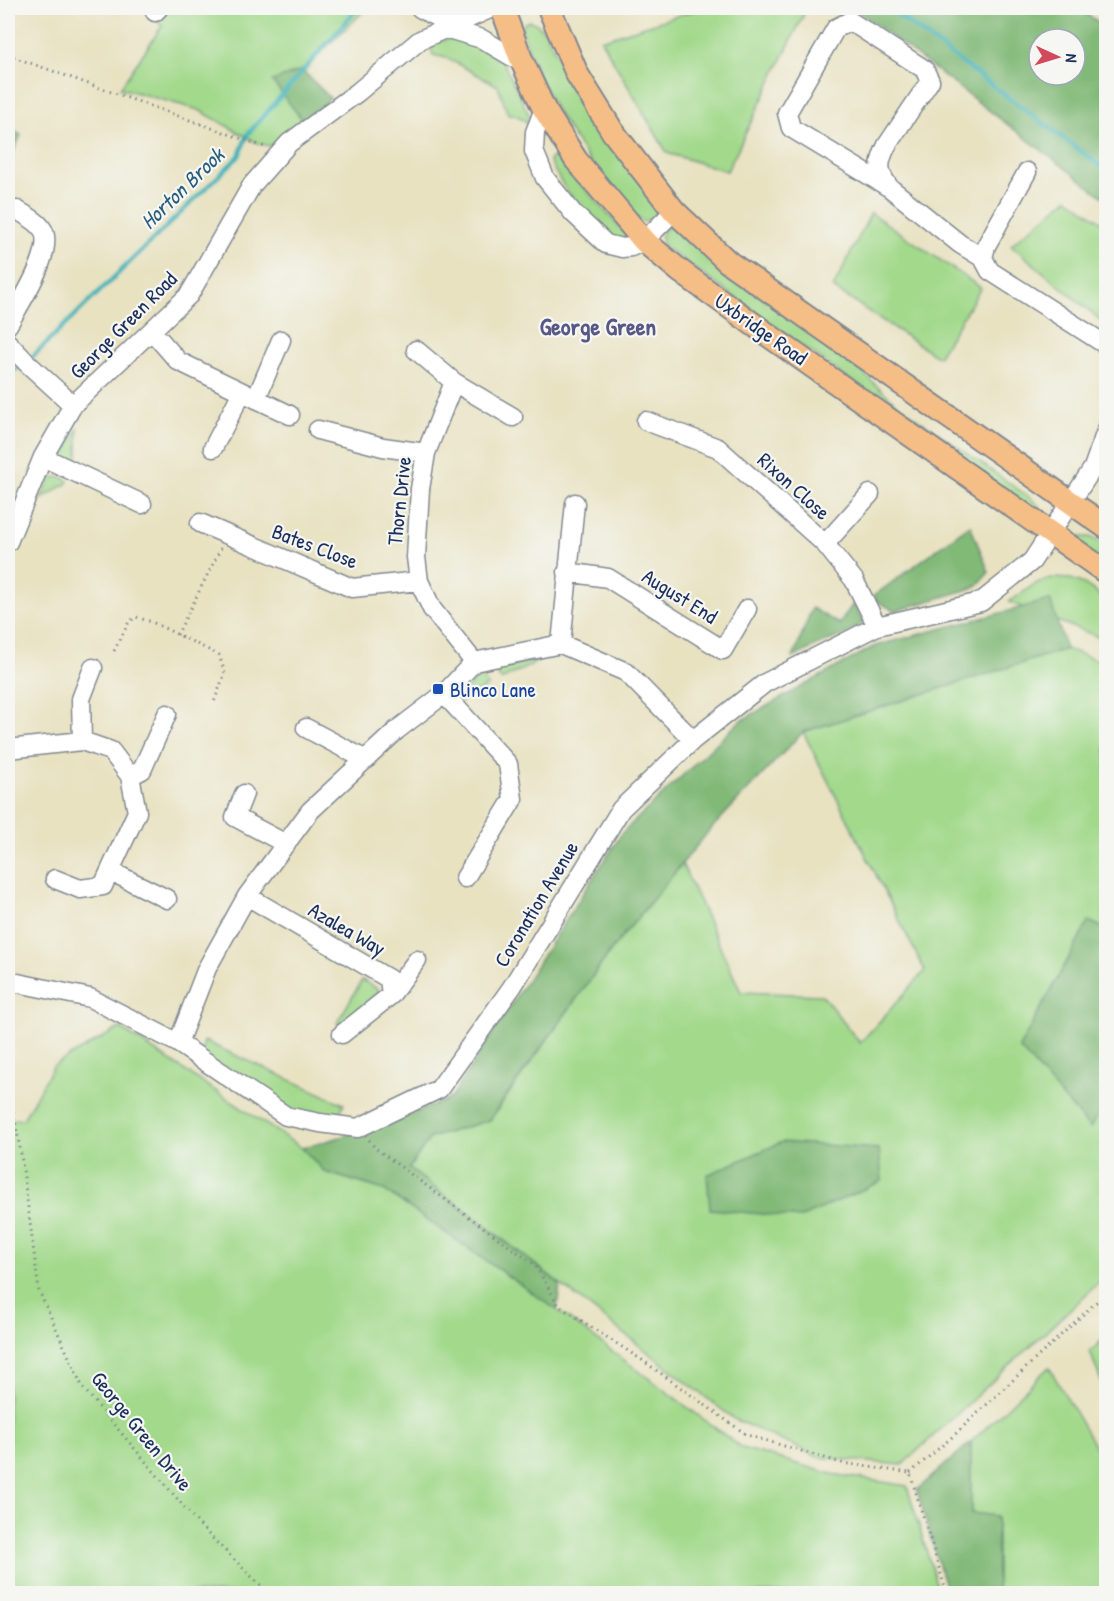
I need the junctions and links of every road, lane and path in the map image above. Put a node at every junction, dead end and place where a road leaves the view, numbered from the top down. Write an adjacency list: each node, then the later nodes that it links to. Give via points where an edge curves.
1 (420, 8): 7 (street)
2 (492, 8): 7 (street, George Green Road)
3 (502, 8): 9 (main road, Uxbridge Road)
4 (549, 8): 15 (main road, Uxbridge Road, via 577,74 607,123)
5 (1089, 8): 6 (path)
6 (1107, 19)
7 (454, 21): 9 (street); 11 (street, George Green Road, via 420,40)
8 (8, 55): 11 (path)
9 (524, 64): 10 (main road, Uxbridge Road)
10 (544, 109): 16 (main road, Uxbridge Road, via 576,160); 16 (street, via 535,132 534,151 545,178 573,213 606,244 631,248)
11 (281, 152): 19 (street, George Green Road, via 252,185 189,295)
12 (1027, 172): 17 (street)
13 (890, 188): 13 (street, via 879,168 881,156 930,81 924,69 850,21 836,28 787,113 791,128); 17 (street)
14 (17, 210): 18 (street, via 42,229 46,245)
15 (674, 211): 16 (street); 36 (main road, Uxbridge Road, via 728,262)
16 (644, 241): 42 (main road, Uxbridge Road, via 771,337)
17 (983, 258): 22 (street, via 990,271)
18 (8, 325)
19 (152, 332): 25 (street, via 178,361); 26 (street, George Green Road)
20 (281, 340): 25 (street)
21 (8, 343): 26 (street)
22 (1107, 345)
23 (416, 350): 24 (street)
24 (454, 382): 28 (street); 33 (street, Thorn Drive)
25 (249, 395): 27 (street); 32 (street)
26 (73, 405): 34 (street, George Green Road)
27 (290, 415)
28 (513, 417)
29 (646, 421): 45 (street, Rixon Close, via 718,448)
30 (318, 430): 33 (street, via 383,447)
31 (1107, 431): 36 (street, Coronation Avenue, via 1093,468)
32 (213, 448)
33 (426, 453): 48 (street, Thorn Drive, via 417,534)
34 (43, 457): 38 (street); 39 (street, George Green Road)
35 (870, 494): 45 (street)
36 (1071, 502): 41 (main road, Uxbridge Road); 42 (street, Coronation Avenue)
37 (575, 503): 46 (street)
38 (142, 504)
39 (13, 514): 44 (street, George Green Road)
40 (200, 523): 43 (street, Bates Close)
41 (1107, 527)
42 (1051, 532): 47 (main road, Uxbridge Road); 50 (street, Coronation Avenue, via 1032,561 981,602)
43 (227, 535): 48 (street, Bates Close, via 352,588); 51 (path)
44 (8, 542)
45 (825, 544): 50 (street, Rixon Close, via 854,580)
46 (567, 572): 49 (street, August End, via 608,578 723,650); 52 (street)
47 (1107, 572)
48 (419, 581): 54 (street, Thorn Drive, via 432,609)
49 (747, 609)
50 (877, 626): 60 (street, Coronation Avenue, via 765,683)
51 (177, 635): 53 (path, via 136,617 129,622); 57 (path, via 219,655 225,673)
52 (561, 644): 54 (street); 60 (street, via 626,672)
53 (114, 651)
54 (474, 662): 56 (street)
55 (93, 668): 61 (street, via 81,699)
56 (444, 694): 63 (street); 68 (street, via 508,764 513,799)
57 (214, 702)
58 (166, 714): 64 (street, via 142,771)
59 (306, 728): 63 (street)
60 (693, 740): 78 (street, Coronation Avenue, via 621,809 512,987 440,1089)
61 (82, 741): 62 (street); 64 (street, via 111,751)
62 (8, 749)
63 (366, 760): 66 (street, via 310,811)
64 (130, 776): 67 (street, via 137,812)
65 (244, 794): 66 (street, via 235,817)
66 (286, 844): 70 (street)
67 (110, 871): 69 (street, via 103,886 80,889); 71 (street)
68 (465, 878)
69 (55, 879)
70 (247, 896): 74 (street, Azalea Way, via 389,979); 76 (street, via 207,968)
71 (167, 899)
72 (417, 960): 74 (street)
73 (8, 981): 76 (street, via 90,998)
74 (391, 995): 75 (street)
75 (342, 1034)
76 (178, 1042): 78 (street, via 286,1116)
77 (8, 1082): 81 (path, George Green Drive, via 39,1292 82,1388 202,1528)
78 (358, 1128): 80 (path, via 375,1148 534,1265 559,1306 642,1359 747,1435 842,1463)
79 (1107, 1293): 80 (path)
80 (910, 1473): 82 (path)
81 (271, 1593)
82 (947, 1593)

